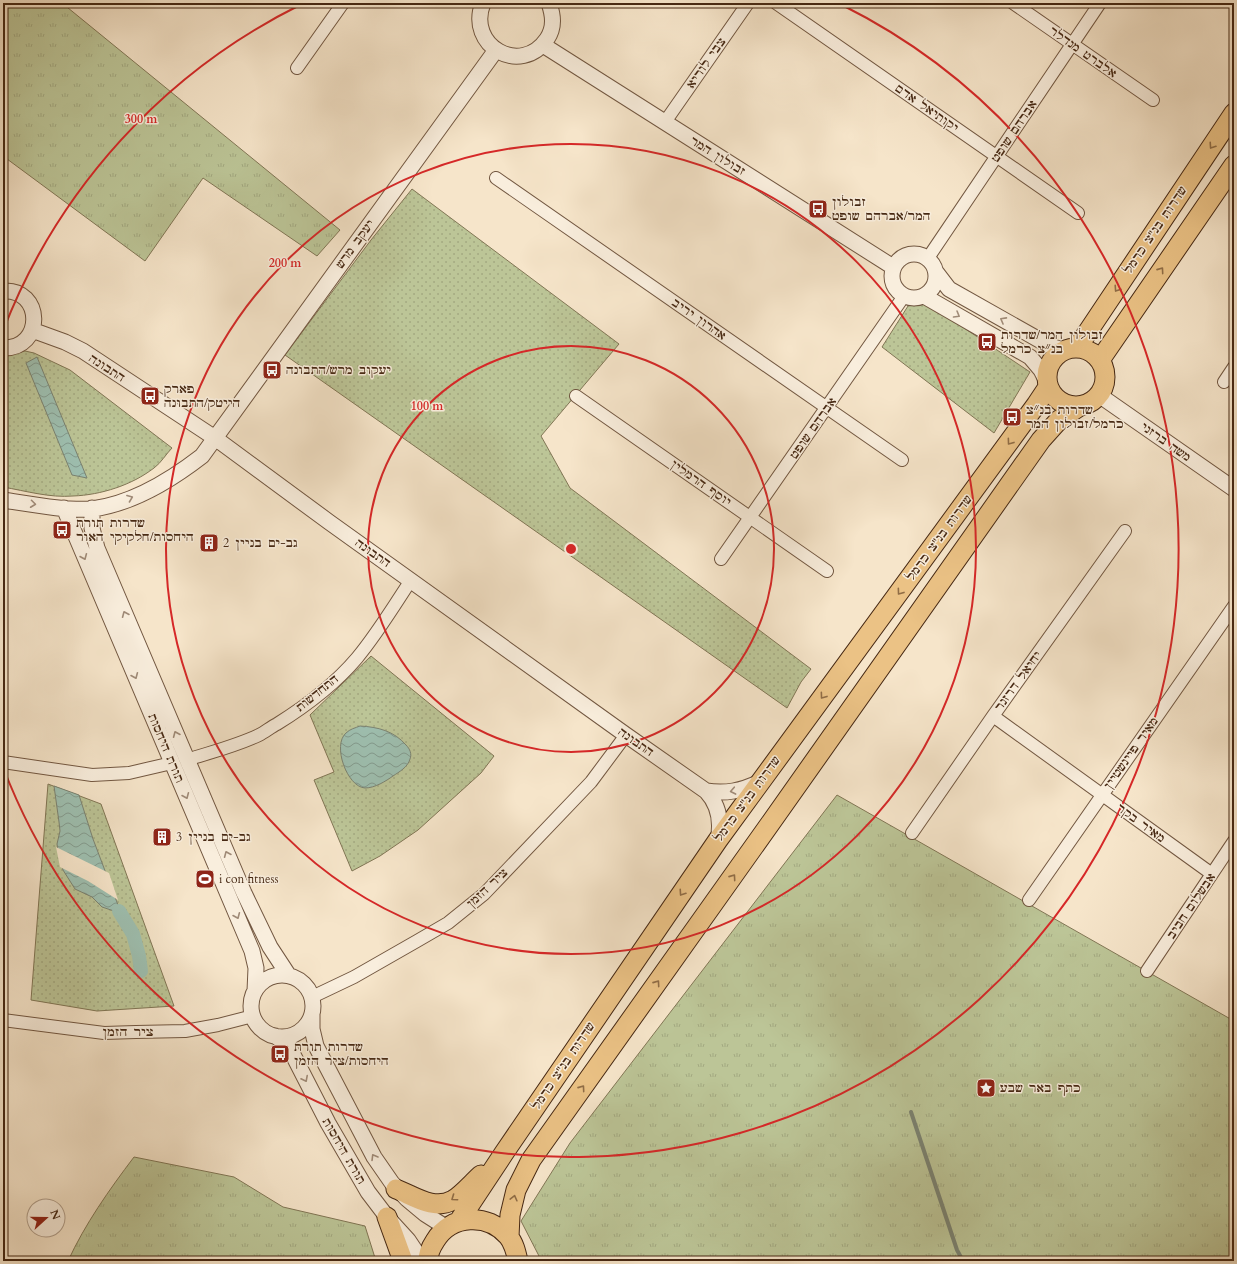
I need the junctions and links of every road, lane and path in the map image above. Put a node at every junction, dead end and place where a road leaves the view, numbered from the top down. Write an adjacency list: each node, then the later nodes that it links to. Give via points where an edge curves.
1 (343, 3): 11 (street)
2 (483, 3): 10 (street, via 479,22 482,33)
3 (748, 3): 14 (street, צבי לוריא)
4 (776, 3): 15 (street, יקותיאל אדם)
5 (1013, 3): 8 (street, אלברט מנדלר)
6 (1100, 3): 8 (street, אברהם שופט)
7 (552, 6): 9 (street, via 553,24)
8 (1072, 44): 12 (street, אלברט מנדלר); 15 (street, אברהם שופט)
9 (543, 45): 10 (street, via 526,55 505,55); 14 (street, זבולון המר)
10 (496, 50): 36 (street, יעקב מרש)
11 (297, 68)
12 (1153, 100)
13 (1234, 113): 27 (main road, שדרות בנ"צ כרמל, one-way to 27)
14 (665, 122): 20 (street, זבולון המר)
15 (997, 156): 18 (street, יקותיאל אדם); 19 (street, אברהם שופט)
16 (1234, 164): 28 (main road, one-way to 16)
17 (496, 178): 35 (street, אהרון יריב)
18 (1078, 213)
19 (928, 258): 20 (street, via 915,253 908,254 902,256); 21 (street)
20 (893, 267): 23 (street, via 891,273 894,287)
21 (936, 272): 24 (street, via 934,286); 27 (street, one-way to 21, via 1050,346 949,290)
22 (3, 291): 25 (street, via 23,296 29,303 34,312)
23 (904, 296): 24 (street); 35 (street, אברהם שופט)
24 (924, 296): 31 (street, one-way to 31, via 1030,357 1041,370)
25 (32, 330): 26 (street, via 27,339 19,345); 36 (street, התבונה, via 82,351)
26 (3, 348)
27 (1070, 349): 28 (main road, via 1086,349); 31 (main road, via 1056,355 1050,362)
28 (1100, 360): 32 (main road, via 1105,378 1104,387)
29 (1234, 367): 30 (street)
30 (1224, 382)
31 (1047, 383): 34 (main road, via 1057,400 1064,404); 53 (main road, שדרות בנ"צ כרמל, one-way to 53, via 1036,406)
32 (1099, 395): 34 (main road, via 1094,401); 38 (street, משה ברזני)
33 (576, 396): 42 (street, יוסף הרמלין)
34 (1080, 406): 73 (main road, one-way to 34, via 510,1215 516,1190 531,1160 1041,440 1059,420)
35 (827, 408): 37 (street, אהרון יריב); 42 (street, אברהם שופט)
36 (215, 438): 41 (street, יעקב מרש, one-way to 36, via 116,504 167,481 202,456); 46 (street, התבונה)
37 (902, 460)
38 (1234, 489)
39 (3, 500): 40 (street, יעקב מרש, one-way to 40)
40 (64, 508): 41 (street, יעקב מרש); 52 (street, תורת היחסות, one-way to 52)
41 (92, 508): 50 (street, תורת היחסות, one-way to 41, via 97,548 92,528)
42 (750, 518): 44 (street, אברהם שופט); 45 (street, יוסף הרמלין)
43 (1125, 531): 48 (street, יחיאל דרזנר)
44 (722, 559)
45 (827, 571)
46 (411, 580): 49 (street, התבונה); 50 (street, התחדשות, via 357,658 307,703 259,735)
47 (1234, 606): 55 (street, מאיר פיינשטיין)
48 (993, 716): 55 (street, מאיר בקר); 56 (street, יחיאל דרזנר)
49 (626, 735): 54 (street, התבונה); 64 (street, ציר הזמן, via 591,782 484,894 448,923 354,977)
50 (187, 760): 62 (street, תורת היחסות, one-way to 50, via 270,946 244,893)
51 (3, 762): 52 (street, via 92,774 129,773)
52 (172, 763): 63 (street, תורת היחסות, one-way to 63, via 252,951 256,968)
53 (760, 782): 54 (street, התבונה, one-way to 54, via 728,793); 57 (main road, שדרות בנ"צ כרמל)
54 (706, 791): 57 (street, התבונה, via 719,813)
55 (1102, 795): 59 (street, מאיר בקר); 60 (street, מאיר פיינשטיין)
56 (912, 833)
57 (718, 840): 69 (main road, שדרות בנ"צ כרמל, one-way to 69)
58 (1234, 841): 59 (street, אבשלום חביב)
59 (1212, 874): 61 (street, אבשלום חביב)
60 (1029, 900)
61 (1147, 971)
62 (289, 976): 63 (street, via 269,978); 64 (street, via 303,983)
63 (255, 991): 66 (street, via 251,1008)
64 (312, 997): 65 (street)
65 (312, 1015): 68 (street, via 302,1031 284,1037); 70 (street, תורת היחסות, one-way to 65, via 374,1157 316,1046)
66 (253, 1016): 67 (street, ציר הזמן, via 185,1031 104,1033); 68 (street, via 258,1026)
67 (3, 1020)
68 (275, 1036): 71 (street, תורת היחסות, one-way to 71, via 289,1047 350,1162)
69 (504, 1153): 70 (main road, one-way to 70, via 454,1200 446,1204 426,1202); 72 (main road, שדרות בנ"צ כרמל)
70 (396, 1189): 72 (street, תורת היחסות, via 425,1214)
71 (387, 1217): 74 (main road); 75 (street, תורת היחסות, via 408,1240)
72 (453, 1224): 73 (main road, via 473,1219 486,1221 499,1227); 76 (main road, שדרות בנ"צ כרמל, via 438,1236)
73 (509, 1237): 77 (main road, via 516,1249)
74 (403, 1261)
75 (422, 1261)
76 (428, 1261)
77 (518, 1261)

